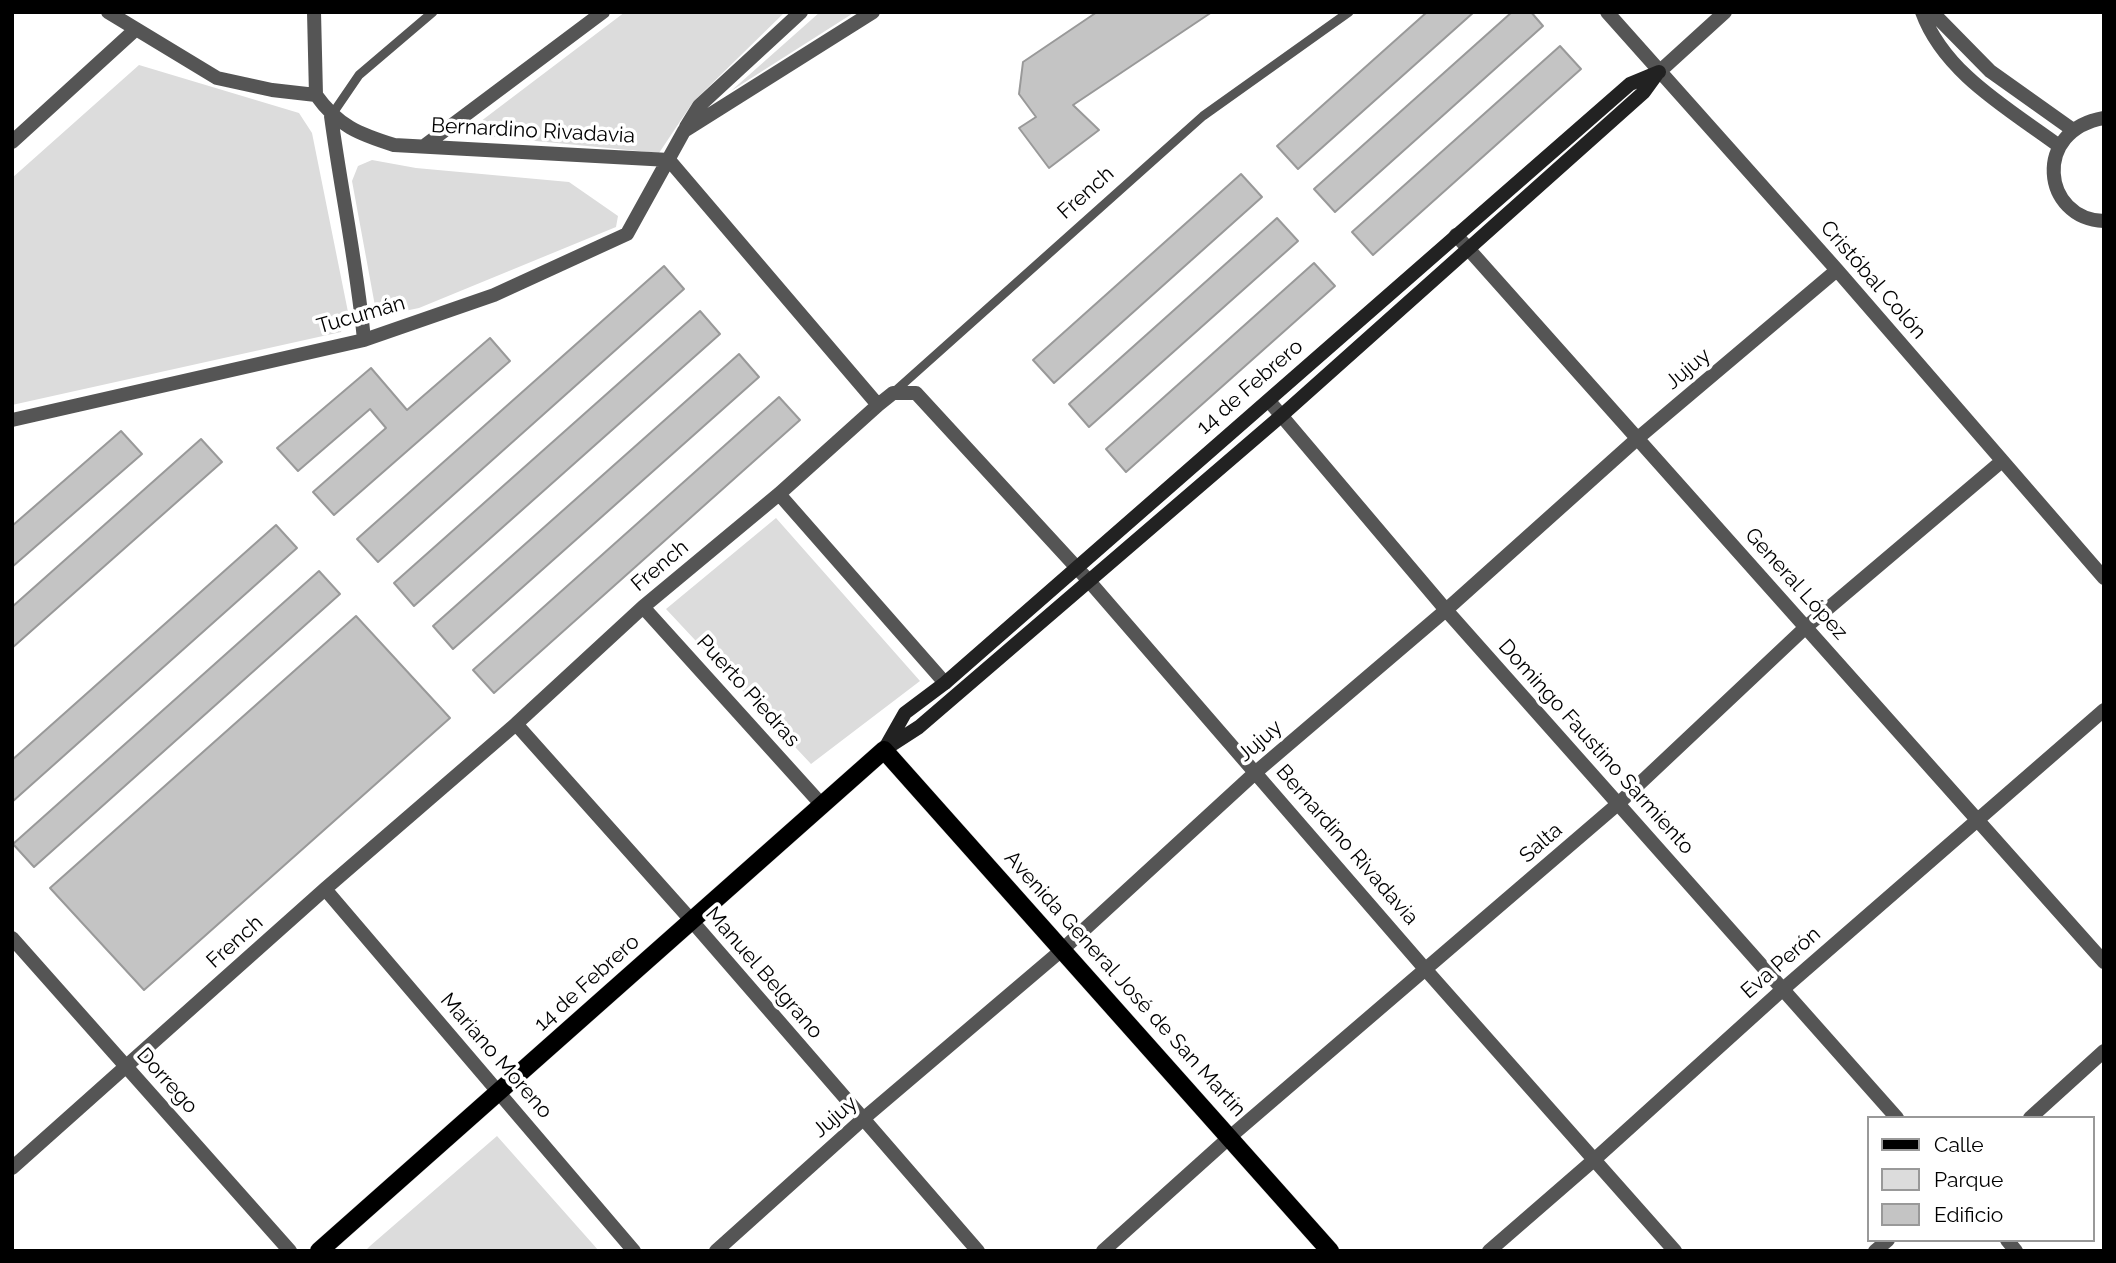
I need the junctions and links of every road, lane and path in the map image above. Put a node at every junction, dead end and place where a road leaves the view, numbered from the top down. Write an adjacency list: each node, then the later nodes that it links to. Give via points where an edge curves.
1 (108, 12): 12 (street)
2 (314, 12): 14 (street)
3 (433, 12): 15 (lane, via 359,75)
4 (603, 12): 20 (street)
5 (801, 12): 18 (street, Tucumán, via 699,106)
6 (873, 12): 18 (street)
7 (1349, 12): 28 (lane, French, via 1203,116)
8 (1607, 12): 13 (street, Cristóbal Colón)
9 (1725, 12): 13 (street, 14 de Febrero)
10 (1922, 12): 21 (street, via 1929,31 1969,80)
11 (1932, 12): 17 (street, via 1990,71)
12 (136, 29): 14 (street, via 217,78); 19 (street)
13 (1659, 72): 24 (main road, 14 de Febrero, via 1630,84); 25 (main road, 14 de Febrero, via 1644,92); 26 (street, Cristóbal Colón)
14 (316, 95): 15 (street, Bernardino Rivadavia)
15 (331, 116): 20 (street, Bernardino Rivadavia, via 394,145); 27 (street, via 359,282)
16 (2104, 118): 17 (street)
17 (2073, 130): 21 (street)
18 (684, 131): 22 (street, Tucumán)
19 (12, 142)
20 (424, 146): 22 (street, Bernardino Rivadavia)
21 (2059, 146): 23 (street, via 2054,161 2058,192 2080,215)
22 (670, 160): 27 (street, Tucumán, via 627,234 494,295); 30 (street)
23 (2104, 221)
24 (1456, 235): 25 (street, General López); 29 (main road, 14 de Febrero)
25 (1467, 248): 31 (main road, 14 de Febrero); 33 (street, General López)
26 (1837, 270): 33 (street, Jujuy); 34 (street, Cristóbal Colón)
27 (364, 340): 32 (street, Tucumán)
28 (892, 393): 30 (street, French); 36 (street, Bernardino Rivadavia, via 916,393)
29 (1269, 401): 31 (street, Domingo Faustino Sarmiento); 36 (main road, 14 de Febrero)
30 (878, 405): 35 (street, French)
31 (1281, 416): 38 (main road, 14 de Febrero); 40 (street, Domingo Faustino Sarmiento)
32 (12, 420)
33 (1639, 438): 40 (street, Jujuy); 41 (street, General López)
34 (2002, 461): 37 (street, Cristóbal Colón); 41 (street, Salta)
35 (779, 494): 39 (street, French); 42 (street)
36 (1077, 568): 38 (street, Bernardino Rivadavia); 42 (main road, 14 de Febrero)
37 (2104, 578)
38 (1089, 581): 45 (main road, 14 de Febrero, via 919,727); 46 (street, Bernardino Rivadavia)
39 (643, 607): 44 (street, French); 48 (street, Puerto Piedras)
40 (1446, 610): 46 (street, Jujuy); 47 (street, Domingo Faustino Sarmiento)
41 (1806, 627): 47 (street, Salta); 49 (street, General López)
42 (945, 683): 45 (main road, 14 de Febrero, via 905,713)
43 (2104, 710): 49 (street, Eva Perón)
44 (516, 724): 50 (street, French); 51 (street, Manuel Belgrano)
45 (884, 750): 48 (main road, 14 de Febrero); 53 (main road, Avenida General José de San Martín)
46 (1256, 772): 53 (street, Jujuy); 55 (street, Bernardino Rivadavia)
47 (1619, 803): 55 (street, Salta); 56 (street, Domingo Faustino Sarmiento)
48 (821, 804): 51 (main road, 14 de Febrero)
49 (1979, 820): 54 (street, General López); 56 (street, Eva Perón)
50 (324, 889): 58 (street, French); 59 (street, Mariano Moreno)
51 (691, 920): 59 (main road, 14 de Febrero); 62 (street, Manuel Belgrano)
52 (12, 938): 58 (street, Dorrego)
53 (1063, 949): 62 (street, Jujuy); 63 (main road, Avenida General José de San Martín)
54 (2104, 962)
55 (1426, 970): 63 (street, Salta); 64 (street, Bernardino Rivadavia)
56 (1782, 990): 60 (street, Domingo Faustino Sarmiento); 64 (street, Eva Perón)
57 (2104, 1051): 61 (street)
58 (127, 1068): 65 (street, French); 66 (street, Dorrego)
59 (499, 1092): 67 (main road, 14 de Febrero); 68 (street, Mariano Moreno)
60 (1895, 1116)
61 (2032, 1116)
62 (863, 1119): 69 (street, Jujuy); 70 (street, Manuel Belgrano)
63 (1231, 1136): 71 (street, Salta); 72 (main road, Avenida General José de San Martín)
64 (1595, 1159): 73 (street, Eva Perón); 74 (street, Bernardino Rivadavia)
65 (12, 1168)
66 (290, 1251)
67 (319, 1251)
68 (634, 1251)
69 (716, 1251)
70 (978, 1251)
71 (1103, 1251)
72 (1331, 1251)
73 (1489, 1251)
74 (1675, 1251)

